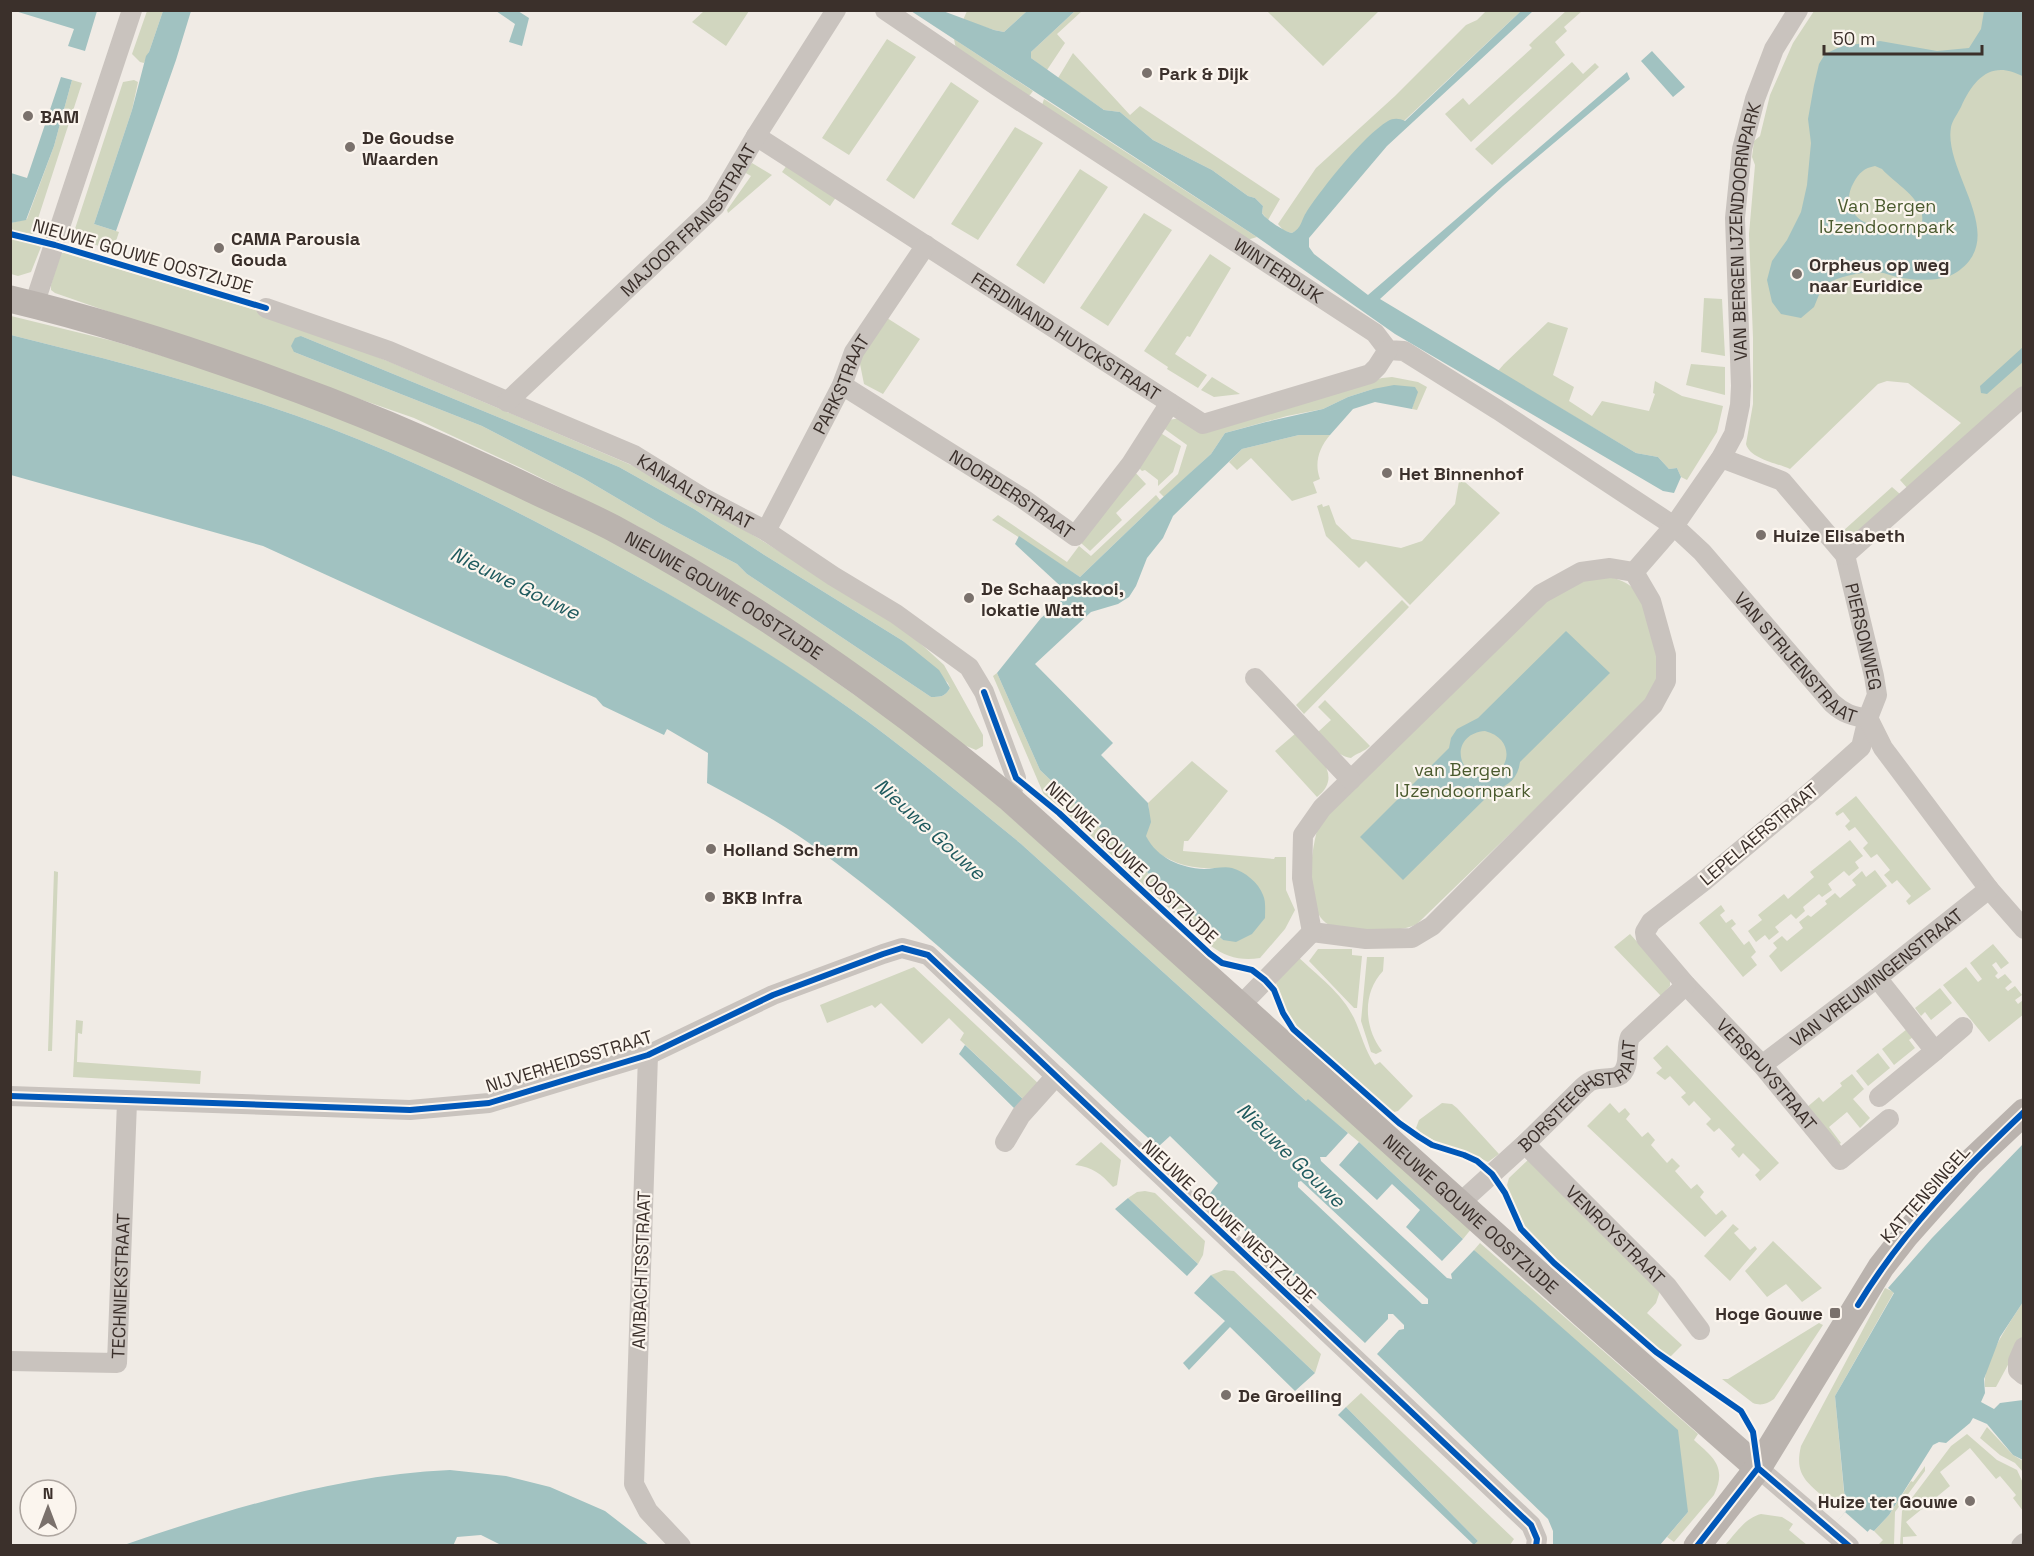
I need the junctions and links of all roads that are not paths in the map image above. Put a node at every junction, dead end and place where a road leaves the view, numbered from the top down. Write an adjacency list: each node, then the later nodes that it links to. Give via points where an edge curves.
1 (132, 10): 7 (street)
2 (836, 10): 5 (street, MAJOOR FRANSSTRAAT)
3 (885, 10): 9 (street, WINTERDIJK, via 1375,333)
4 (1798, 10): 14 (street, VAN BERGEN IJZENDOORNPARK, via 1774,49 1742,149 1735,218 1740,405 1734,434)
5 (756, 136): 6 (street, FERDINAND HUYCKSTRAAT); 12 (street, MAJOOR FRANSSTRAAT, via 715,206)
6 (926, 245): 10 (street, PARKSTRAAT, via 854,352); 13 (street, FERDINAND HUYCKSTRAAT)
7 (22, 302): 22 (main road, NIEUWE GOUWE OOSTZIJDE, via 238,366 348,407 612,528 768,619 851,675)
8 (266, 309): 12 (street, KANAALSTRAAT, via 389,351)
9 (1388, 350): 13 (street, FERDINAND HUYCKSTRAAT, via 1370,374 1203,424); 15 (street, via 1404,351)
10 (842, 385): 13 (street, NOORDERSTRAAT, via 1022,498 1075,536 1131,464); 16 (street, PARKSTRAAT)
11 (2022, 399): 17 (street)
12 (507, 402): 16 (street, KANAALSTRAAT, via 634,455)
13 (1170, 403)
14 (1721, 458): 15 (street, VAN BERGEN IJZENDOORNPARK); 17 (street, via 1782,481)
15 (1674, 526): 18 (street, VAN BERGEN IJZENDOORNPARK); 20 (street, VAN STRIJENSTRAAT, via 1702,552 1832,704 1842,712)
16 (766, 531): 22 (street, KANAALSTRAAT, via 897,615 969,667 984,692 1016,778)
17 (1845, 555): 20 (street, PIERSONWEG, via 1877,695)
18 (1634, 572): 21 (street, via 1610,568 1581,572 1541,594); 25 (street, via 1651,601 1666,655 1666,681 1653,705 1432,926 1412,938 1366,939)
19 (1255, 678): 21 (street)
20 (1868, 718): 23 (street, VAN STRIJENSTRAAT, via 1883,748); 26 (street, LEPELAERSTRAAT, via 1861,747 1651,922 1645,932)
21 (1351, 780): 25 (street, via 1322,808 1303,835 1302,878)
22 (1010, 799): 30 (main road, NIEUWE GOUWE OOSTZIJDE)
23 (1989, 889): 24 (street, VAN STRIJENSTRAAT); 28 (street, VAN VREUMINGENSTRAAT)
24 (2024, 929)
25 (1312, 932): 30 (street)
26 (1650, 944): 29 (street, VERSPUYSTRAAT)
27 (902, 948): 33 (street, NIJVERHEIDSSTRAAT, via 773,996); 35 (street, NIEUWE GOUWE WESTZIJDE, via 928,955)
28 (1876, 978): 32 (street); 34 (street, VAN VREUMINGENSTRAAT)
29 (1686, 985): 34 (street, VERSPUYSTRAAT); 42 (street, BORSTEEGHSTRAAT, via 1630,1037 1623,1073 1610,1080 1591,1081)
30 (1240, 1006): 43 (main road, NIEUWE GOUWE OOSTZIJDE)
31 (1963, 1027): 32 (street)
32 (1935, 1051): 37 (street)
33 (648, 1055): 38 (street, NIJVERHEIDSSTRAAT, via 489,1103 410,1110); 47 (street, AMBACHTSSTRAAT, via 634,1484 648,1511)
34 (1762, 1065): 40 (street, VERSPUYSTRAAT, via 1840,1160)
35 (1056, 1076): 41 (street, via 1026,1109); 48 (street, NIEUWE GOUWE WESTZIJDE, via 1531,1525)
36 (10, 1096): 38 (street, NIJVERHEIDSSTRAAT)
37 (1879, 1097)
38 (127, 1102): 45 (street, TECHNIEKSTRAAT, via 117,1363)
39 (2024, 1112): 46 (main road, KATTENSINGEL, via 1969,1164 1881,1267)
40 (1889, 1119)
41 (1005, 1142)
42 (1525, 1144): 43 (street, BORSTEEGHSTRAAT); 44 (street, VENROYSTRAAT, via 1667,1287)
43 (1460, 1203): 46 (main road, NIEUWE GOUWE OOSTZIJDE)
44 (1700, 1330)
45 (10, 1361)
46 (1758, 1468): 49 (main road, KATTENSINGEL); 50 (street)
47 (681, 1545)
48 (1536, 1545)
49 (1697, 1545)
50 (1849, 1545)

